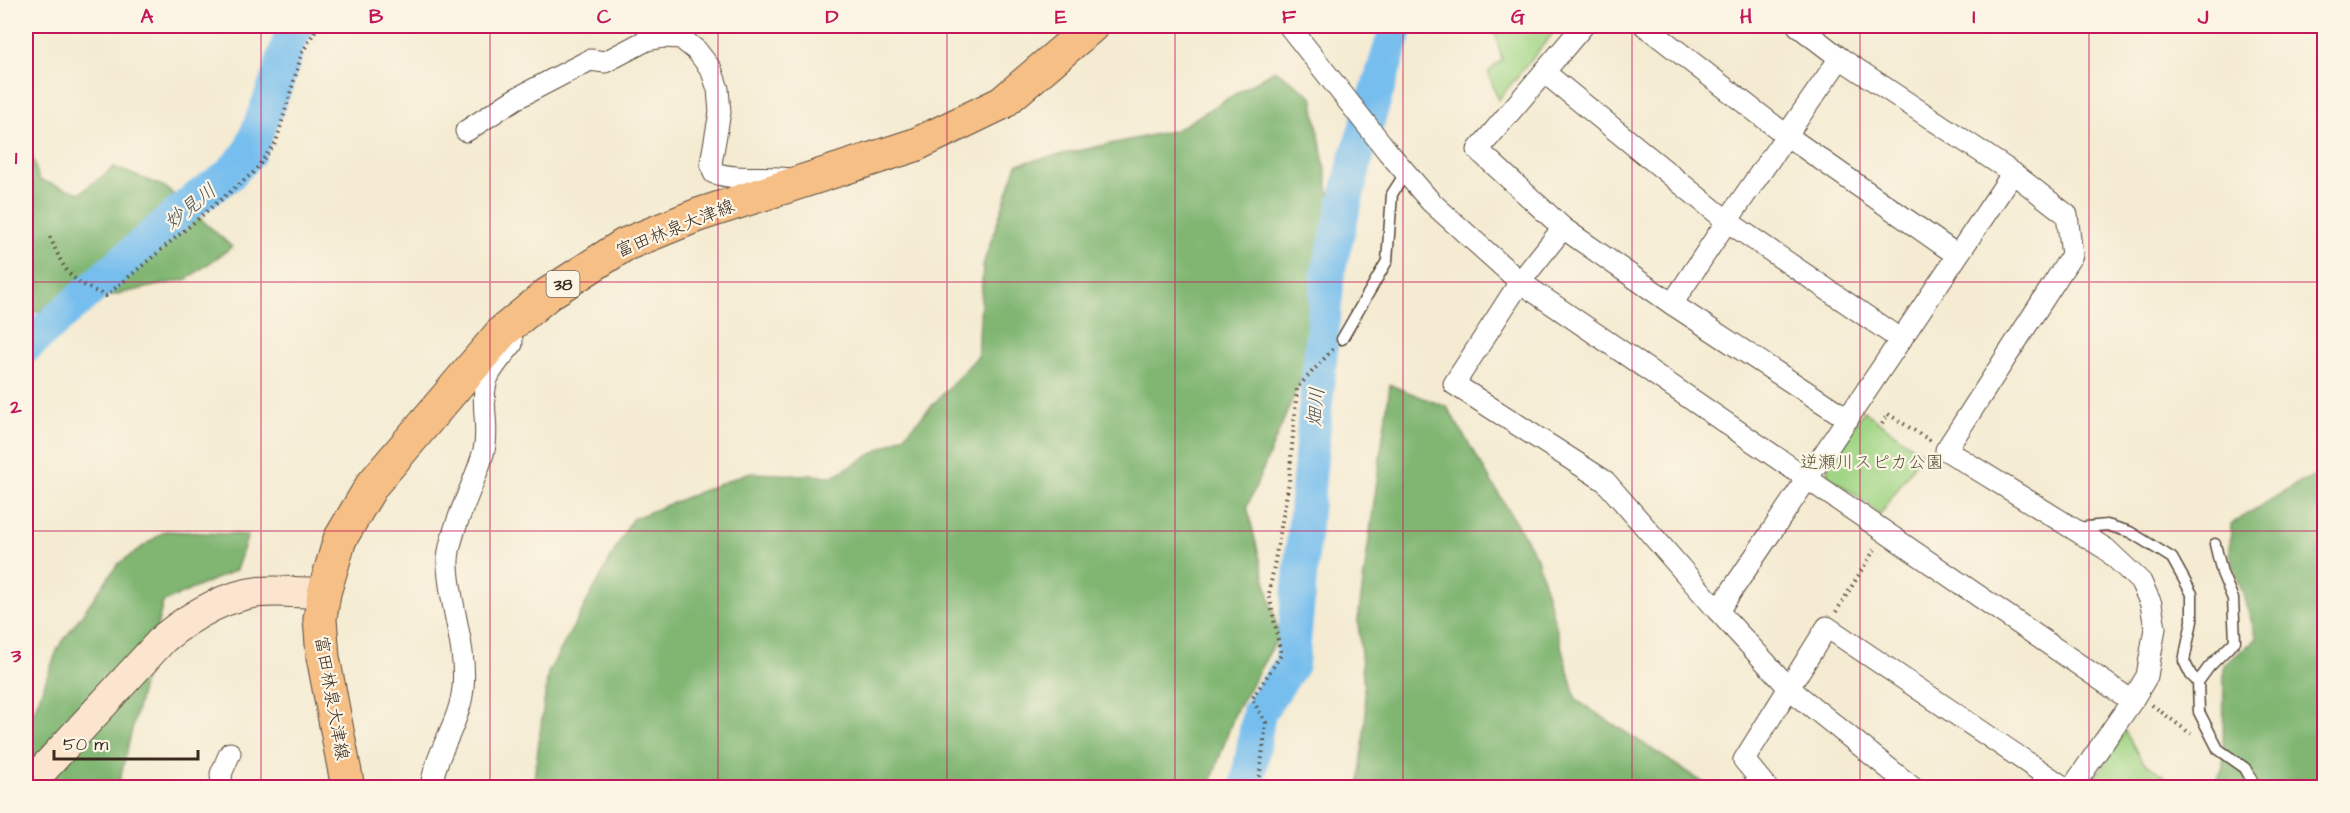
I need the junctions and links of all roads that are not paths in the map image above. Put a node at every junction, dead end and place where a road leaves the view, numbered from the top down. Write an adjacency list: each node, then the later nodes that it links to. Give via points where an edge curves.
1 (1092, 26): 12 (main road, 富田林泉大津線 / 38, via 1002,103 915,146)
2 (1289, 26): 10 (street)
3 (1583, 26): 7 (street)
4 (1645, 26): 9 (street)
5 (1798, 26): 6 (street)
6 (1840, 58): 9 (street); 11 (street)
7 (1544, 72): 13 (street); 14 (street, via 1478,150)
8 (466, 131): 12 (street, via 515,99 590,60 605,62 647,40 681,38 711,69 718,89 720,112 711,163 714,173)
9 (1786, 135): 13 (street); 15 (street)
10 (1406, 172): 16 (street, via 1431,202); 19 (lane, via 1392,194 1387,261)
11 (2013, 172): 15 (street); 23 (street, via 2067,215 2072,255 1946,450)
12 (804, 181): 18 (main road, 富田林泉大津線 / 38, via 699,214 624,245 548,294)
13 (1727, 221): 17 (street); 20 (street)
14 (1563, 228): 16 (street); 17 (street)
15 (1957, 255): 20 (street)
16 (1520, 282): 22 (street); 26 (street, via 1454,384 1605,481)
17 (1672, 304): 21 (street)
18 (510, 325): 25 (main road, 富田林泉大津線 / 38, via 372,485 340,539); 34 (street, via 512,344 488,377 485,389 485,447 450,545 448,564 464,670 463,691)
19 (1342, 339)
20 (1901, 340): 21 (street)
21 (1848, 419): 22 (street)
22 (1807, 479): 26 (street); 29 (street)
23 (2072, 528): 27 (lane, via 2107,525 2130,531 2172,558 2192,594 2192,621 2184,661); 29 (street, via 2106,549 2141,582 2151,604 2155,628)
24 (2215, 544): 27 (lane, via 2233,599 2235,641)
25 (324, 593): 31 (street, via 259,592 227,600 184,622 165,638); 33 (main road, 富田林泉大津線 / 38, via 320,619 323,657)
26 (1718, 611): 28 (street)
27 (2198, 682): 39 (lane, via 2199,712 2218,749 2245,768)
28 (1790, 689): 35 (street, via 1744,760); 36 (street); 37 (street, via 1827,627)
29 (2140, 702): 38 (street)
30 (230, 753): 32 (street, via 221,774)
31 (33, 785)
32 (222, 788)
33 (348, 788)
34 (431, 788)
35 (1767, 788)
36 (1913, 788)
37 (2065, 788)
38 (2072, 788)
39 (2256, 788)

